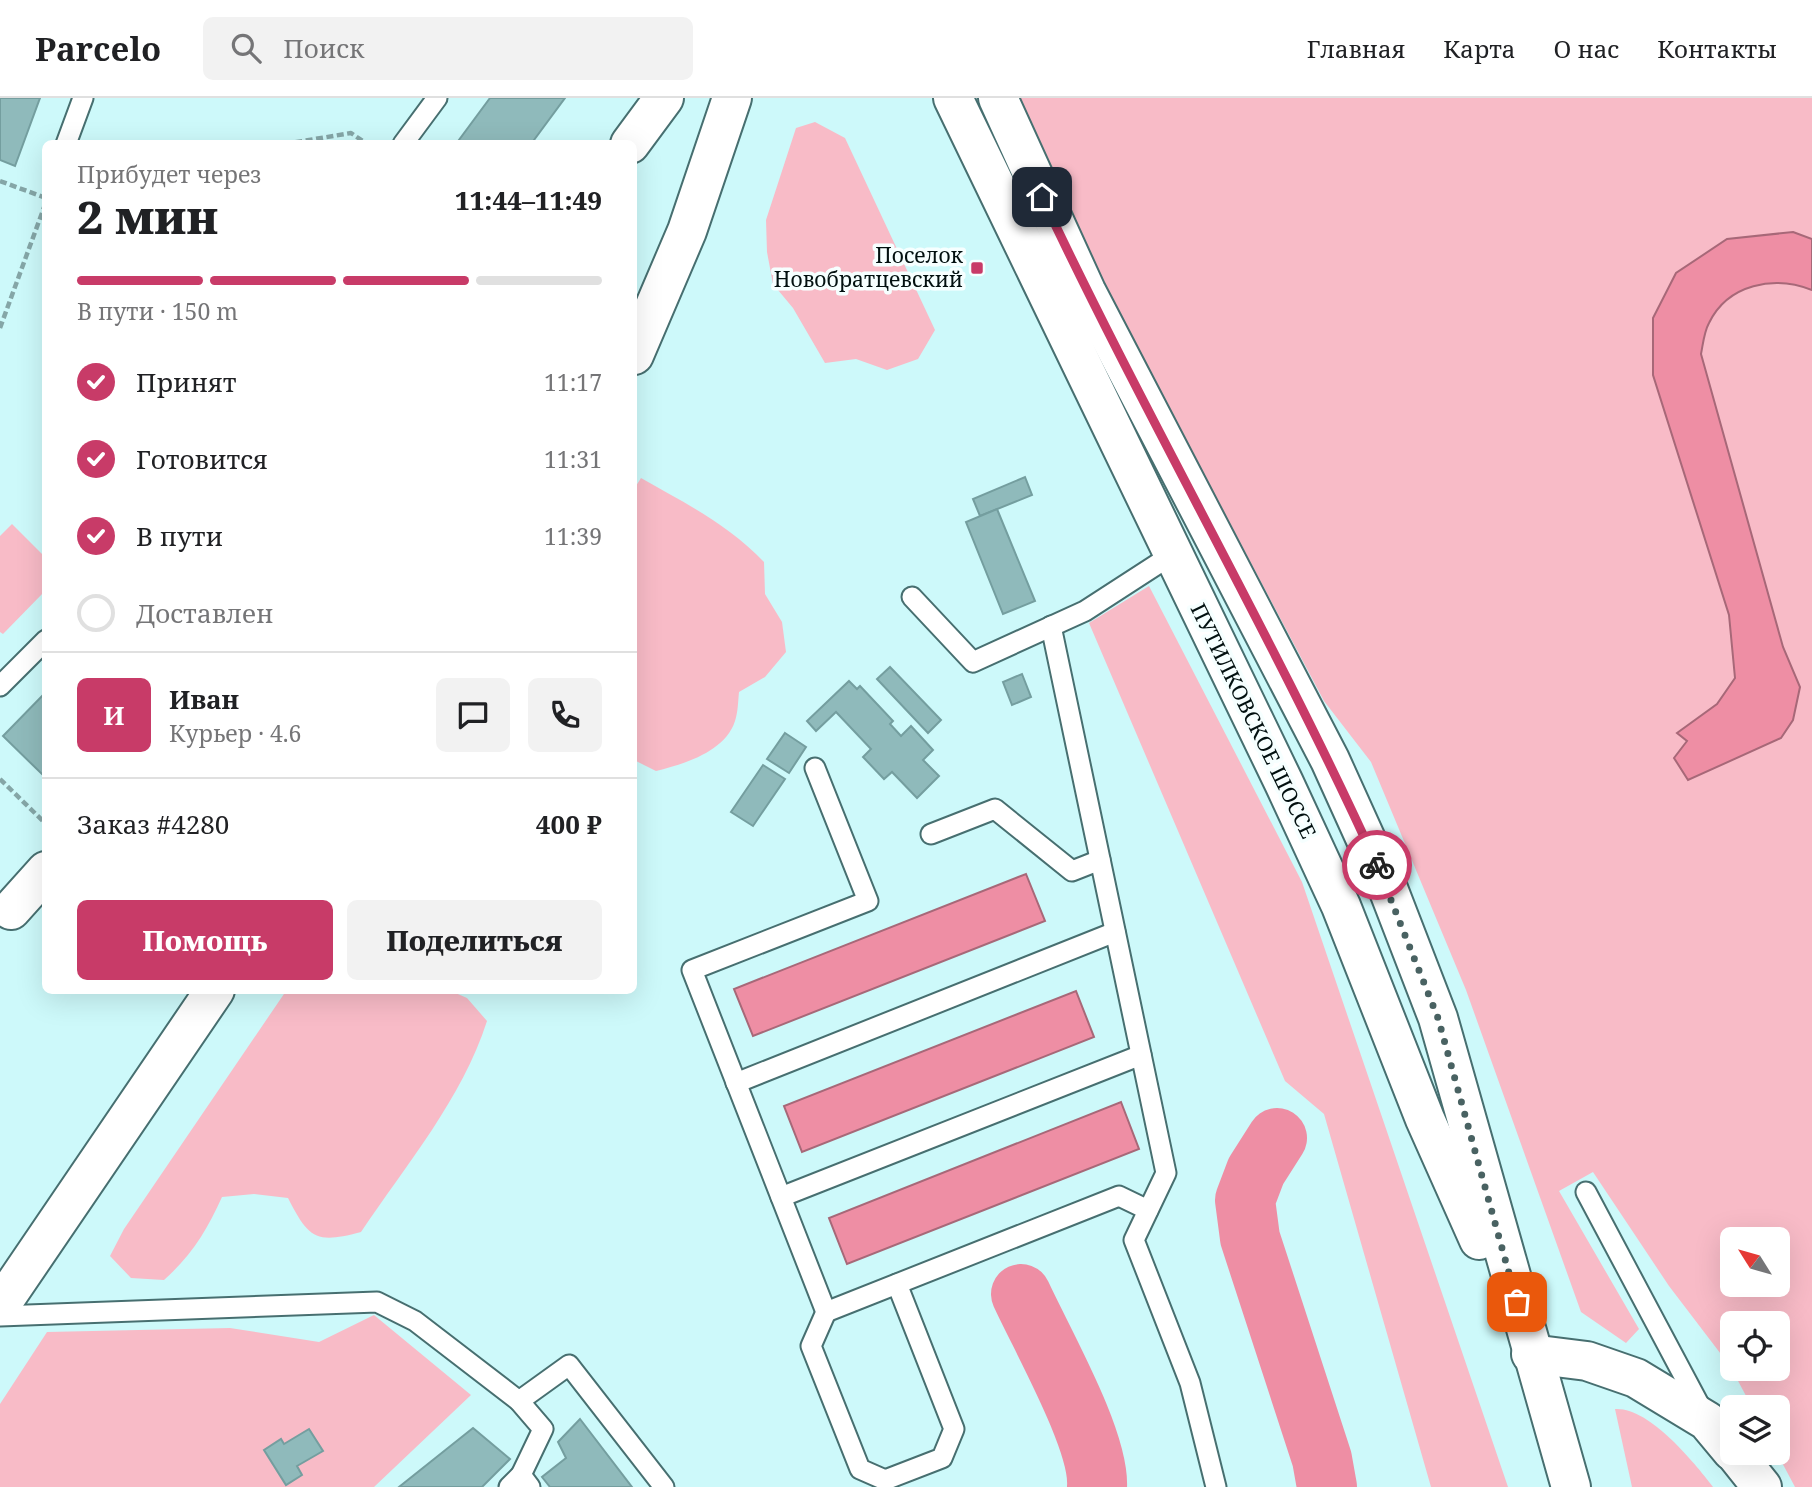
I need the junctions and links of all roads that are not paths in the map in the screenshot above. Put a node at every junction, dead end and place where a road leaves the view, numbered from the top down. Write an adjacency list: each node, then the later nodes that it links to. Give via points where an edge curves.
1 (83, 98): 7 (lane)
2 (437, 98): 8 (lane)
3 (664, 98): 9 (main road)
4 (732, 98): 10 (main road, via 687,231)
5 (953, 98): 11 (main road, ПУТИЛКОВСКОЕ ШОССЕ)
6 (998, 98): 32 (main road, via 1086,290 1330,760 1387,886 1438,1018)
7 (67, 140)
8 (406, 140)
9 (633, 140)
10 (637, 348)
11 (1173, 555): 13 (lane, via 1085,611); 32 (main road, ПУТИЛКОВСКОЕ ШОССЕ, via 1341,906 1425,1118)
12 (912, 597): 13 (lane, via 973,662)
13 (1051, 626): 18 (lane)
14 (42, 644): 15 (lane)
15 (0, 686)
16 (815, 768): 24 (lane, via 868,901 692,970)
17 (931, 834): 18 (lane, via 995,809 1072,871)
18 (1100, 860): 21 (lane)
19 (42, 875): 20 (main road)
20 (11, 910)
21 (1115, 932): 23 (lane); 24 (lane)
22 (212, 994): 29 (main road)
23 (1141, 1055): 26 (lane); 27 (lane, via 1166,1173)
24 (736, 1083): 26 (lane)
25 (1586, 1192): 34 (lane)
26 (781, 1197): 30 (lane)
27 (1148, 1210): 28 (lane, via 1119,1196); 39 (lane, via 1134,1240 1190,1383)
28 (897, 1284): 30 (lane); 30 (lane, via 954,1429 942,1458 885,1480 860,1469 811,1346)
29 (0, 1306)
30 (826, 1312)
31 (0, 1316): 33 (lane, via 377,1302 415,1321)
32 (1531, 1354): 34 (main road, via 1587,1361 1636,1378); 40 (main road)
33 (519, 1401): 37 (lane, via 543,1429); 38 (lane, via 569,1365)
34 (1707, 1421): 35 (main road)
35 (1720, 1436)
36 (1744, 1465): 41 (main road)
37 (520, 1483)
38 (664, 1487)
39 (1216, 1487)
40 (1571, 1487)
41 (1762, 1487)

